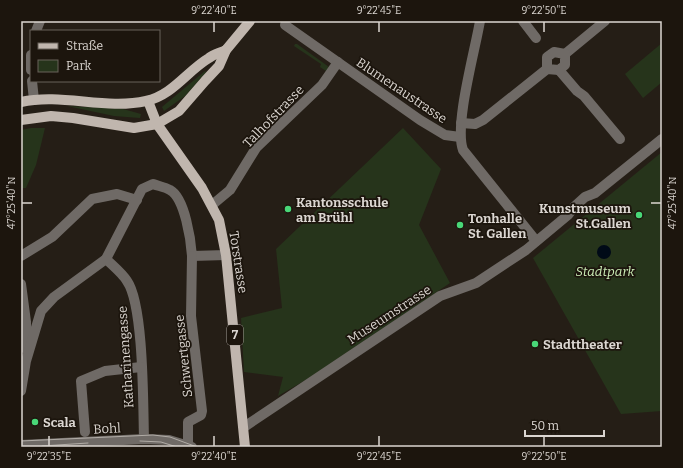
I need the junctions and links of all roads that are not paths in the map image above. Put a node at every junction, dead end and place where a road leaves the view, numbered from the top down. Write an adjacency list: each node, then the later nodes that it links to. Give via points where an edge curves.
1 (250, 21): 7 (main road)
2 (480, 21): 17 (street)
3 (523, 21): 6 (street)
4 (605, 21): 8 (street)
5 (285, 25): 9 (street, Blumenaustrasse)
6 (536, 38)
7 (226, 50): 14 (main road, via 209,57 177,85); 18 (main road, via 219,66 179,111)
8 (565, 54): 10 (street, via 554,52 547,57); 11 (street, via 565,65)
9 (338, 62): 19 (street, Blumenaustrasse, via 420,120 450,137); 23 (street, Talhofstrasse, via 322,85 256,148 230,190)
10 (547, 68): 11 (street); 17 (street, via 483,120 476,124)
11 (559, 70): 21 (street)
12 (32, 82): 13 (street)
13 (34, 100): 14 (main road, via 114,103); 15 (main road)
14 (148, 101): 18 (main road, Torstrasse / 7)
15 (21, 102)
16 (21, 120): 18 (main road, via 51,116 134,128)
17 (461, 123): 19 (street)
18 (157, 124): 23 (main road, Torstrasse / 7)
19 (460, 137): 24 (street, via 463,150)
20 (662, 138): 24 (street, Museumstrasse, via 595,193 584,197 568,215)
21 (620, 139)
22 (137, 200): 26 (street, via 117,194 92,199 52,237); 27 (street, Schwertgasse, via 142,189 153,184 171,190 187,222); 28 (street, Schwertgasse)
23 (212, 205): 25 (main road, Torstrasse / 7)
24 (536, 241): 33 (street, Museumstrasse, via 476,283 440,296)
25 (226, 255): 27 (street); 33 (main road, Torstrasse / 7)
26 (21, 256)
27 (192, 256): 37 (street, Schwertgasse, via 191,316 202,411 201,415 188,422)
28 (106, 259): 30 (street, via 54,297 40,311); 31 (street, Katharinengasse, via 127,281 133,293)
29 (21, 284): 30 (street, via 26,322)
30 (26, 361): 32 (street)
31 (141, 368): 34 (street, via 105,371 81,382); 35 (street, Katharinengasse)
32 (21, 391)
33 (244, 427): 38 (main road, Torstrasse / 7)
34 (85, 432)
35 (144, 439): 36 (street, Bohl); 37 (street, Bohl, via 169,440)
36 (21, 445)
37 (190, 446)
38 (245, 447)

